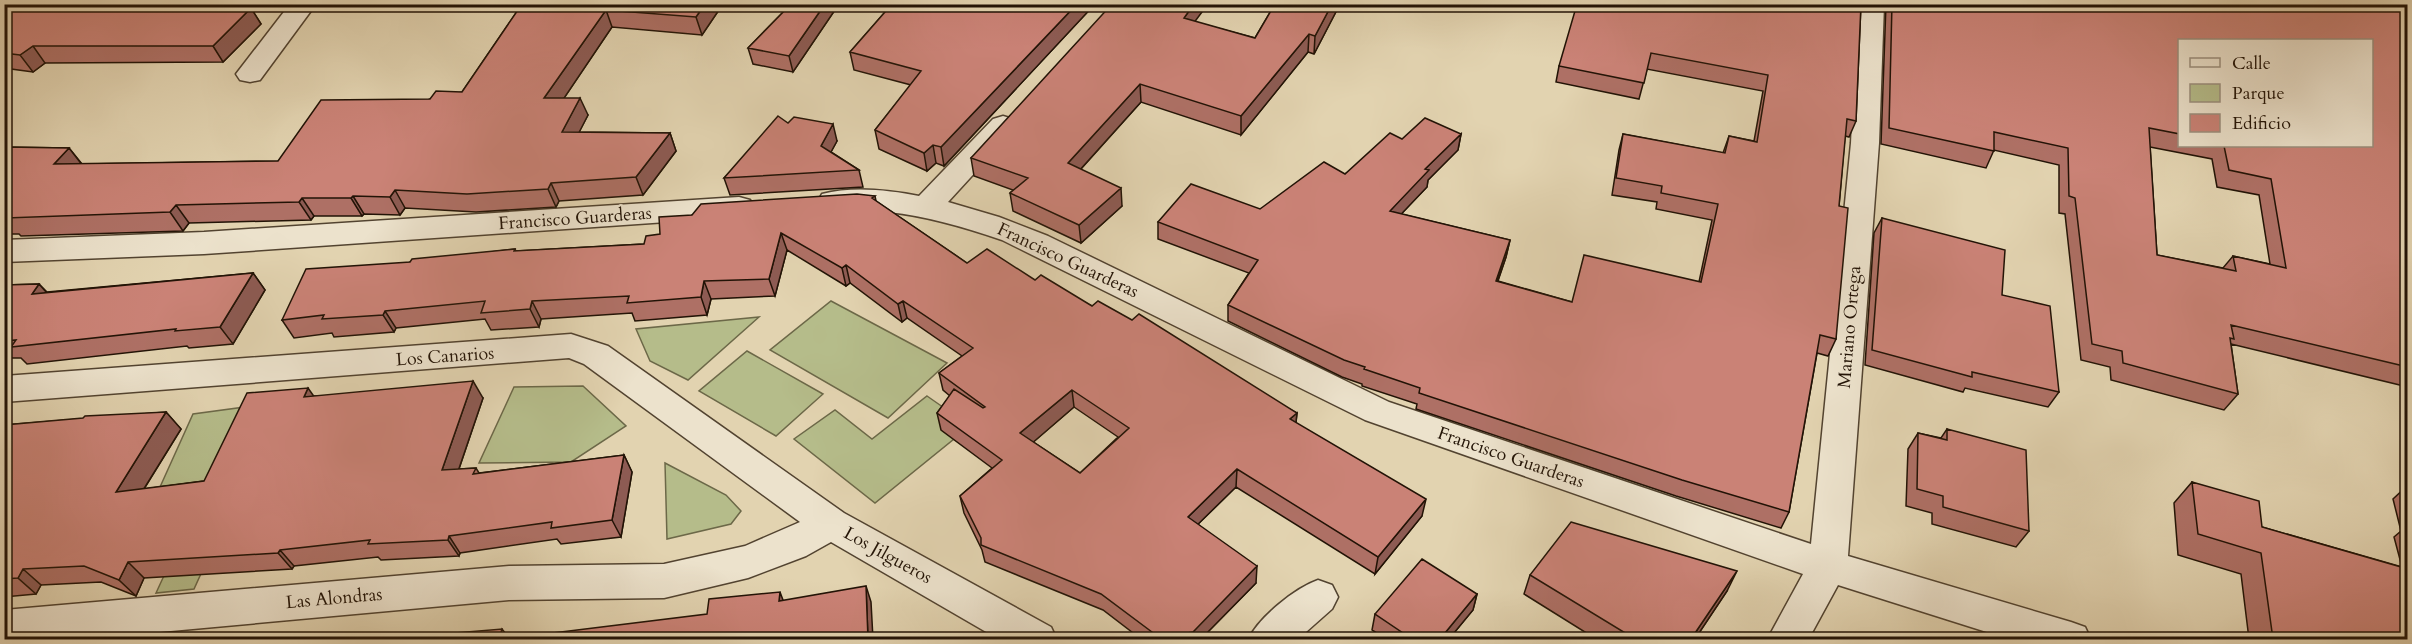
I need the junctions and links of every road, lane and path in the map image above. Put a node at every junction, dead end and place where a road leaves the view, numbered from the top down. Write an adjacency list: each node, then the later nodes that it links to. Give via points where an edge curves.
1 (304, 4): 3 (street)
2 (1871, 4): 11 (street, Mariano Ortega, via 1865,143)
3 (250, 74)
4 (1024, 103): 7 (street)
5 (801, 203): 7 (street, Francisco Guarderas, via 861,199)
6 (766, 205): 8 (street, Francisco Guarderas, via 204,243)
7 (926, 207): 11 (street, Francisco Guarderas, via 989,222 1037,243 1377,411)
8 (4, 250)
9 (4, 389): 10 (street, Los Canarios, via 571,346 596,355)
10 (831, 524): 12 (street, Los Jilgueros, via 748,562); 15 (street, Los Jilgueros)
11 (1828, 566): 17 (street, Mariano Ortega); 18 (street, Francisco Guarderas)
12 (664, 581): 14 (street, Las Alondras, via 509,583)
13 (1318, 597): 16 (street)
14 (4, 628)
15 (1037, 639)
16 (1268, 639)
17 (1787, 639)
18 (2071, 639)

